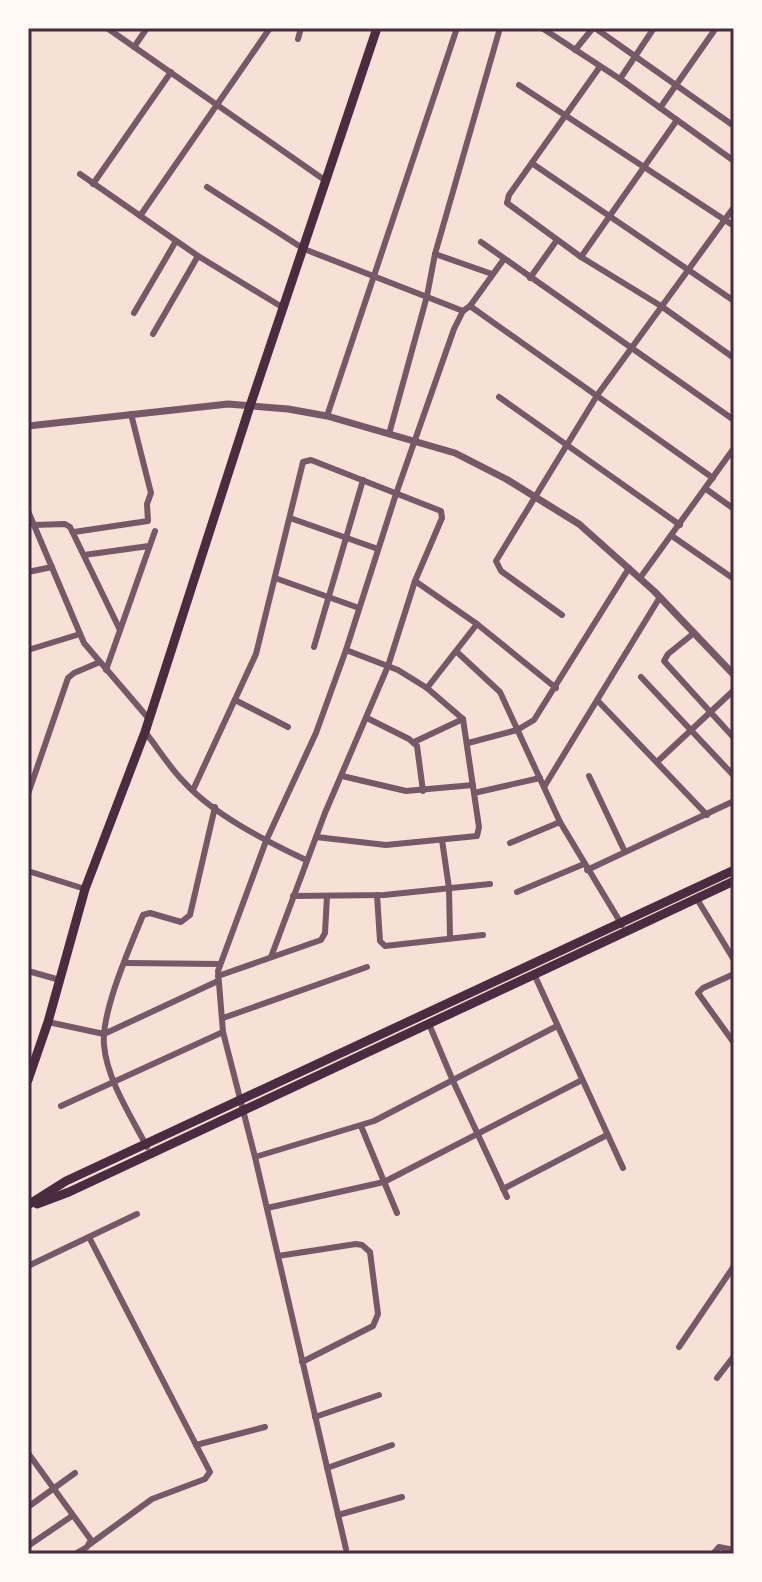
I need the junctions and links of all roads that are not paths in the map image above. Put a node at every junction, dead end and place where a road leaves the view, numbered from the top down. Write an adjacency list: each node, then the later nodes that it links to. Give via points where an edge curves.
1 (107, 28): 13 (street)
2 (147, 28): 13 (street)
3 (270, 28): 21 (street)
4 (301, 28): 12 (street)
5 (377, 28): 30 (main road)
6 (457, 28): 48 (street)
7 (500, 28): 42 (street)
8 (542, 28): 14 (street)
9 (594, 28): 14 (street); 15 (street)
10 (654, 28): 15 (street)
11 (716, 28): 20 (street)
12 (298, 39)
13 (134, 47): 17 (street)
14 (575, 50): 16 (street)
15 (635, 57): 18 (street); 20 (street)
16 (599, 68): 18 (street); 23 (street)
17 (171, 72): 21 (street); 31 (street)
18 (620, 79): 22 (street)
19 (519, 85): 23 (street)
20 (676, 86): 22 (street); 25 (street)
21 (216, 104): 30 (street); 34 (street)
22 (660, 108): 24 (street)
23 (566, 115): 27 (street); 28 (street)
24 (677, 120): 26 (street); 28 (street)
25 (734, 126)
26 (734, 161)
27 (533, 164): 35 (street); 38 (street, via 507,203)
28 (645, 168): 35 (street); 36 (street)
29 (80, 174): 31 (street)
30 (326, 181): 41 (main road)
31 (93, 184): 34 (street)
32 (207, 187): 41 (street)
33 (734, 207): 36 (street)
34 (140, 216): 39 (street)
35 (611, 217): 44 (street); 46 (street)
36 (726, 220): 37 (street); 46 (street)
37 (734, 226)
38 (557, 240): 44 (street); 49 (street)
39 (176, 241): 43 (street); 56 (street)
40 (481, 242): 45 (street)
41 (304, 249): 48 (street); 54 (main road)
42 (435, 254): 47 (street); 50 (street)
43 (198, 256): 54 (street); 57 (street)
44 (581, 257): 53 (street)
45 (504, 259): 47 (street); 49 (street)
46 (690, 269): 51 (street); 53 (street)
47 (492, 274): 52 (street)
48 (374, 276): 50 (street); 64 (street)
49 (530, 278): 58 (street)
50 (427, 296): 55 (street); 67 (street)
51 (734, 301)
52 (470, 306): 55 (street); 60 (street)
53 (661, 306): 58 (street); 59 (street)
54 (282, 307): 62 (main road)
55 (463, 311): 68 (street)
56 (134, 313)
57 (153, 334)
58 (631, 348): 60 (street); 65 (street)
59 (734, 358)
60 (598, 394): 69 (street); 73 (street)
61 (499, 397): 69 (street)
62 (250, 406): 63 (street); 64 (street); 121 (main road)
63 (131, 414): 66 (street); 84 (street, via 151,493 148,521)
64 (327, 416): 67 (street)
65 (734, 420)
66 (28, 426)
67 (389, 434): 68 (street)
68 (415, 440): 76 (street); 77 (street, via 480,464)
69 (565, 445): 77 (street); 82 (street)
70 (734, 448): 71 (street)
71 (724, 463): 72 (street); 73 (street)
72 (734, 470)
73 (713, 478): 75 (street)
74 (363, 480): 76 (street); 80 (street, via 306,460); 86 (street)
75 (706, 489): 78 (street); 82 (street)
76 (396, 494): 88 (street); 96 (street, via 443,513)
77 (535, 496): 91 (street, via 579,524); 100 (street, via 497,566)
78 (734, 509)
79 (28, 511): 81 (street)
80 (290, 518): 86 (street); 93 (street)
81 (34, 525): 84 (street, via 65,524); 90 (street)
82 (680, 525): 85 (street)
83 (155, 531): 87 (street)
84 (74, 532): 89 (street)
85 (672, 536): 94 (street); 95 (street)
86 (347, 538): 88 (street); 97 (street)
87 (149, 546): 89 (street); 102 (street)
88 (378, 549): 99 (street)
89 (84, 555): 102 (street)
90 (52, 567): 92 (street); 104 (street)
91 (629, 568): 94 (street); 115 (street)
92 (28, 572)
93 (275, 578): 97 (street); 117 (street, via 256,654)
94 (640, 578): 98 (street)
95 (734, 579)
96 (415, 581): 101 (street); 110 (street)
97 (328, 597): 99 (street); 105 (street)
98 (660, 597): 103 (street); 118 (street)
99 (359, 608): 107 (street)
100 (562, 615)
101 (477, 624): 108 (street); 115 (street)
102 (120, 630): 111 (street)
103 (694, 633): 112 (street); 119 (street, via 664,661)
104 (80, 634): 106 (street); 109 (street)
105 (314, 647)
106 (28, 650)
107 (346, 650): 110 (street); 146 (street, via 316,733)
108 (457, 652): 114 (street); 124 (street, via 500,692)
109 (100, 662): 111 (street); 139 (street, via 68,678)
110 (388, 666): 114 (street); 120 (street)
111 (106, 670): 121 (street)
112 (734, 675)
113 (641, 677): 125 (street)
114 (427, 688): 122 (street)
115 (556, 688): 124 (street, via 534,720)
116 (734, 690): 119 (street)
117 (235, 700): 123 (street); 137 (street)
118 (598, 701): 130 (street); 135 (street)
119 (709, 713): 125 (street); 127 (street)
120 (367, 718): 128 (street); 131 (street)
121 (149, 719): 126 (main road)
122 (463, 719): 128 (street); 129 (street)
123 (288, 727)
124 (517, 730): 129 (street); 134 (street)
125 (691, 730): 130 (street); 133 (street)
126 (145, 732): 137 (street); 156 (main road)
127 (734, 738)
128 (414, 742): 138 (street)
129 (468, 743): 136 (street)
130 (658, 761): 142 (street)
131 (342, 776): 138 (street, via 395,790); 144 (street)
132 (589, 776): 148 (street)
133 (734, 776)
134 (540, 778): 135 (street); 136 (street)
135 (544, 787): 143 (street)
136 (474, 789): 138 (street); 145 (street, via 477,836)
137 (193, 790): 141 (street)
138 (423, 791)
139 (28, 794)
140 (734, 801): 142 (street)
141 (215, 807): 146 (street); 167 (street, via 188,919 143,915)
142 (707, 815): 148 (street)
143 (560, 822): 147 (street); 150 (street)
144 (316, 837): 145 (street, via 386,845); 149 (street)
145 (442, 840): 155 (street)
146 (266, 841): 149 (street); 168 (street)
147 (510, 843)
148 (625, 852): 150 (street)
149 (306, 860): 159 (street)
150 (586, 867): 157 (street); 162 (street)
151 (734, 870): 162 (main road)
152 (28, 871): 156 (street)
153 (734, 881): 161 (main road)
154 (490, 884): 155 (street)
155 (449, 888): 158 (street); 164 (street)
156 (85, 889): 174 (main road)
157 (517, 892)
158 (377, 895): 160 (street); 164 (street, via 381,945)
159 (293, 896): 160 (street); 165 (street)
160 (327, 896): 165 (street, via 321,940)
161 (697, 899): 162 (main road); 166 (street)
162 (623, 928): 171 (main road); 186 (main road)
163 (483, 935): 164 (street)
164 (450, 937)
165 (271, 957): 173 (street)
166 (734, 960)
167 (126, 963): 168 (street); 180 (street)
168 (220, 964): 173 (street)
169 (367, 967): 175 (street)
170 (28, 971): 174 (street)
171 (534, 974): 177 (main road); 178 (street)
172 (734, 974): 181 (street, via 698,993)
173 (218, 979): 175 (street); 180 (street)
174 (60, 980): 176 (main road)
175 (223, 1018): 179 (street)
176 (48, 1022): 180 (street); 182 (main road)
177 (429, 1024): 185 (street); 186 (main road)
178 (557, 1026): 184 (street); 185 (street)
179 (223, 1032): 183 (street); 186 (street)
180 (104, 1034): 183 (street)
181 (734, 1043)
182 (28, 1080)
183 (114, 1080): 187 (street); 191 (street)
184 (582, 1080): 189 (street); 190 (street)
185 (453, 1081): 188 (street); 189 (street)
186 (242, 1105): 191 (main road); 192 (street)
187 (61, 1106)
188 (361, 1126): 192 (street); 194 (street)
189 (477, 1134): 194 (street); 195 (street)
190 (607, 1135): 193 (street); 195 (street)
191 (148, 1149): 197 (main road, via 69,1192)
192 (255, 1157): 198 (street)
193 (623, 1168)
194 (384, 1182): 198 (street); 199 (street)
195 (503, 1189): 196 (street)
196 (507, 1197)
197 (28, 1206)
198 (267, 1208): 202 (street)
199 (397, 1213)
200 (137, 1214): 201 (street)
201 (89, 1237): 203 (street); 212 (street)
202 (278, 1256): 207 (street); 207 (street, via 356,1244 370,1252 378,1314 373,1326)
203 (28, 1266)
204 (734, 1266): 205 (street)
205 (679, 1347)
206 (734, 1356): 208 (street)
207 (302, 1362): 210 (street)
208 (717, 1378)
209 (379, 1395): 210 (street)
210 (315, 1417): 215 (street)
211 (265, 1427): 212 (street)
212 (196, 1445): 222 (street, via 208,1478 152,1499)
213 (392, 1445): 215 (street)
214 (28, 1453): 217 (street)
215 (327, 1468): 220 (street)
216 (75, 1473): 217 (street)
217 (55, 1489): 219 (street); 221 (street)
218 (402, 1497): 220 (street)
219 (28, 1507)
220 (338, 1515): 224 (street)
221 (72, 1516): 222 (street); 223 (street)
222 (90, 1544): 226 (street)
223 (28, 1546)
224 (346, 1549)
225 (734, 1550): 227 (street, via 719,1547)
226 (75, 1554)
227 (713, 1554)

